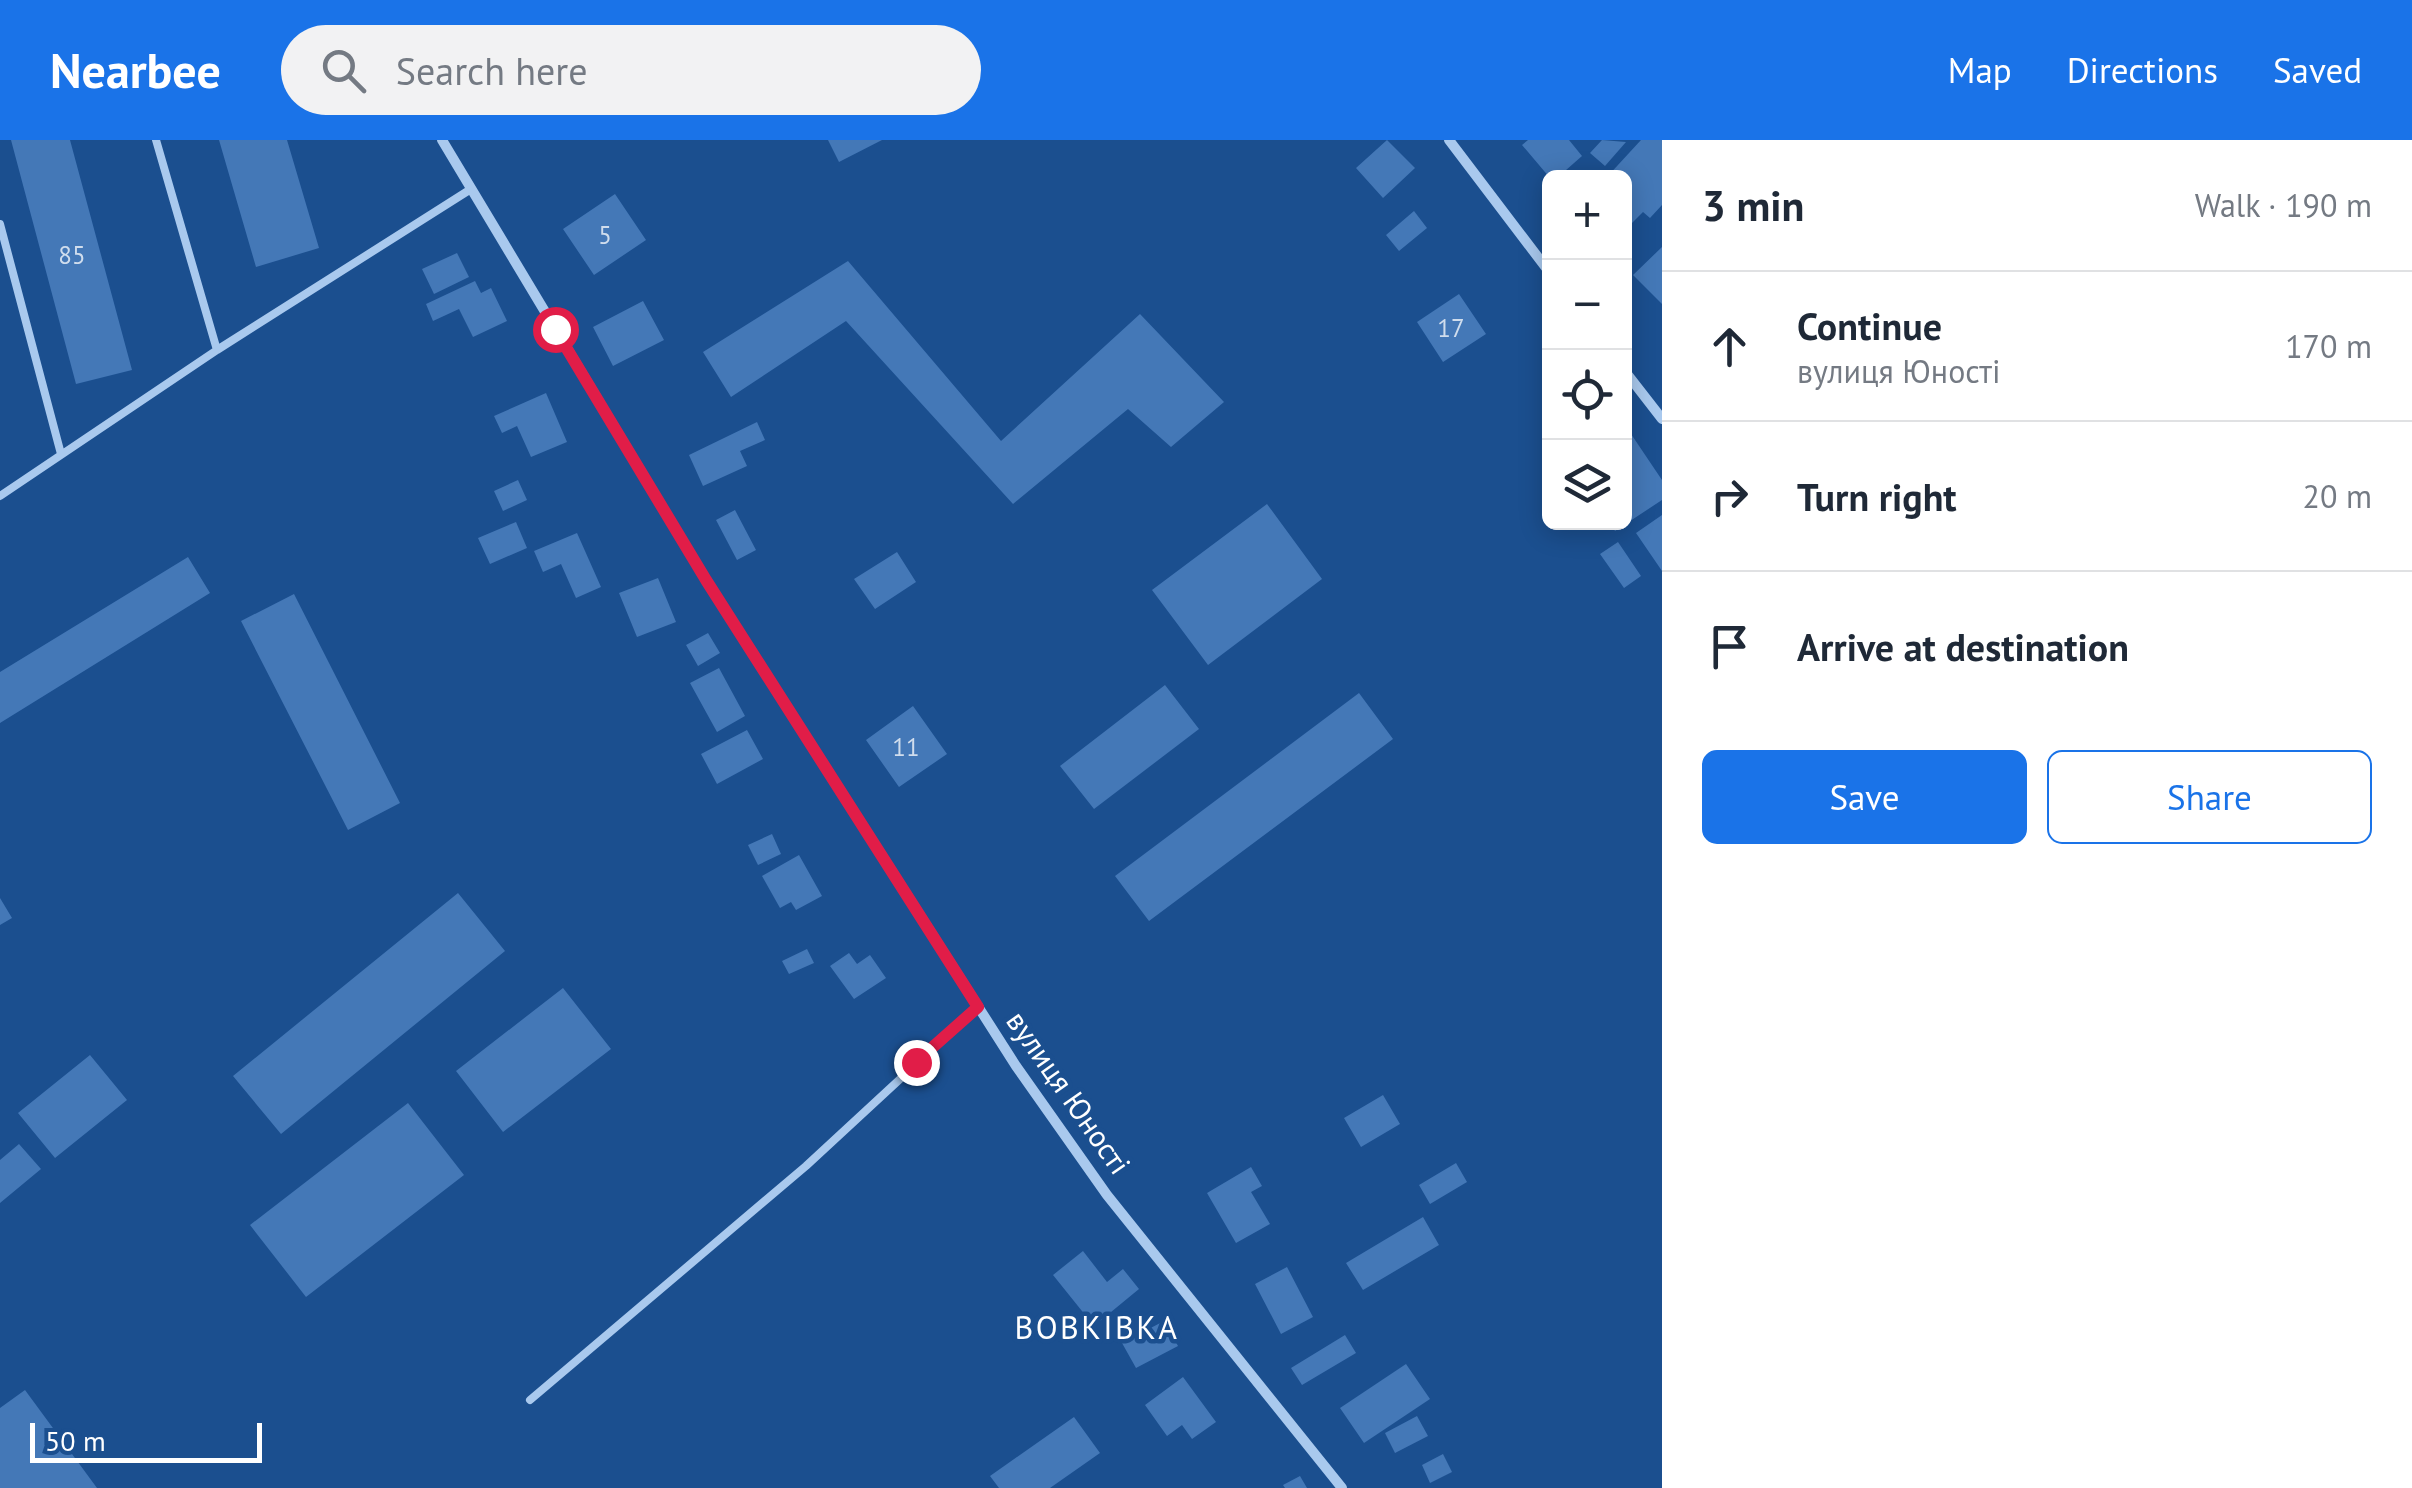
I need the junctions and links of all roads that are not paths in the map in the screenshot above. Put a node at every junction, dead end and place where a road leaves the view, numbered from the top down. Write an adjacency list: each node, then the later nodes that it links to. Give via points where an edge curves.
1 (156, 140): 7 (lane)
2 (442, 140): 4 (street, вулиця Юності)
3 (1449, 140): 6 (street)
4 (471, 189): 7 (lane); 12 (street, вулиця Юності, via 706,580)
5 (0, 224): 10 (lane)
6 (1542, 262)
7 (216, 350): 10 (lane)
8 (1632, 380): 9 (street)
9 (1662, 418)
10 (61, 454): 11 (lane)
11 (0, 496)
12 (978, 1007): 13 (lane, via 806,1166); 14 (street, вулиця Юності, via 1107,1195)
13 (530, 1400)
14 (1342, 1488)

